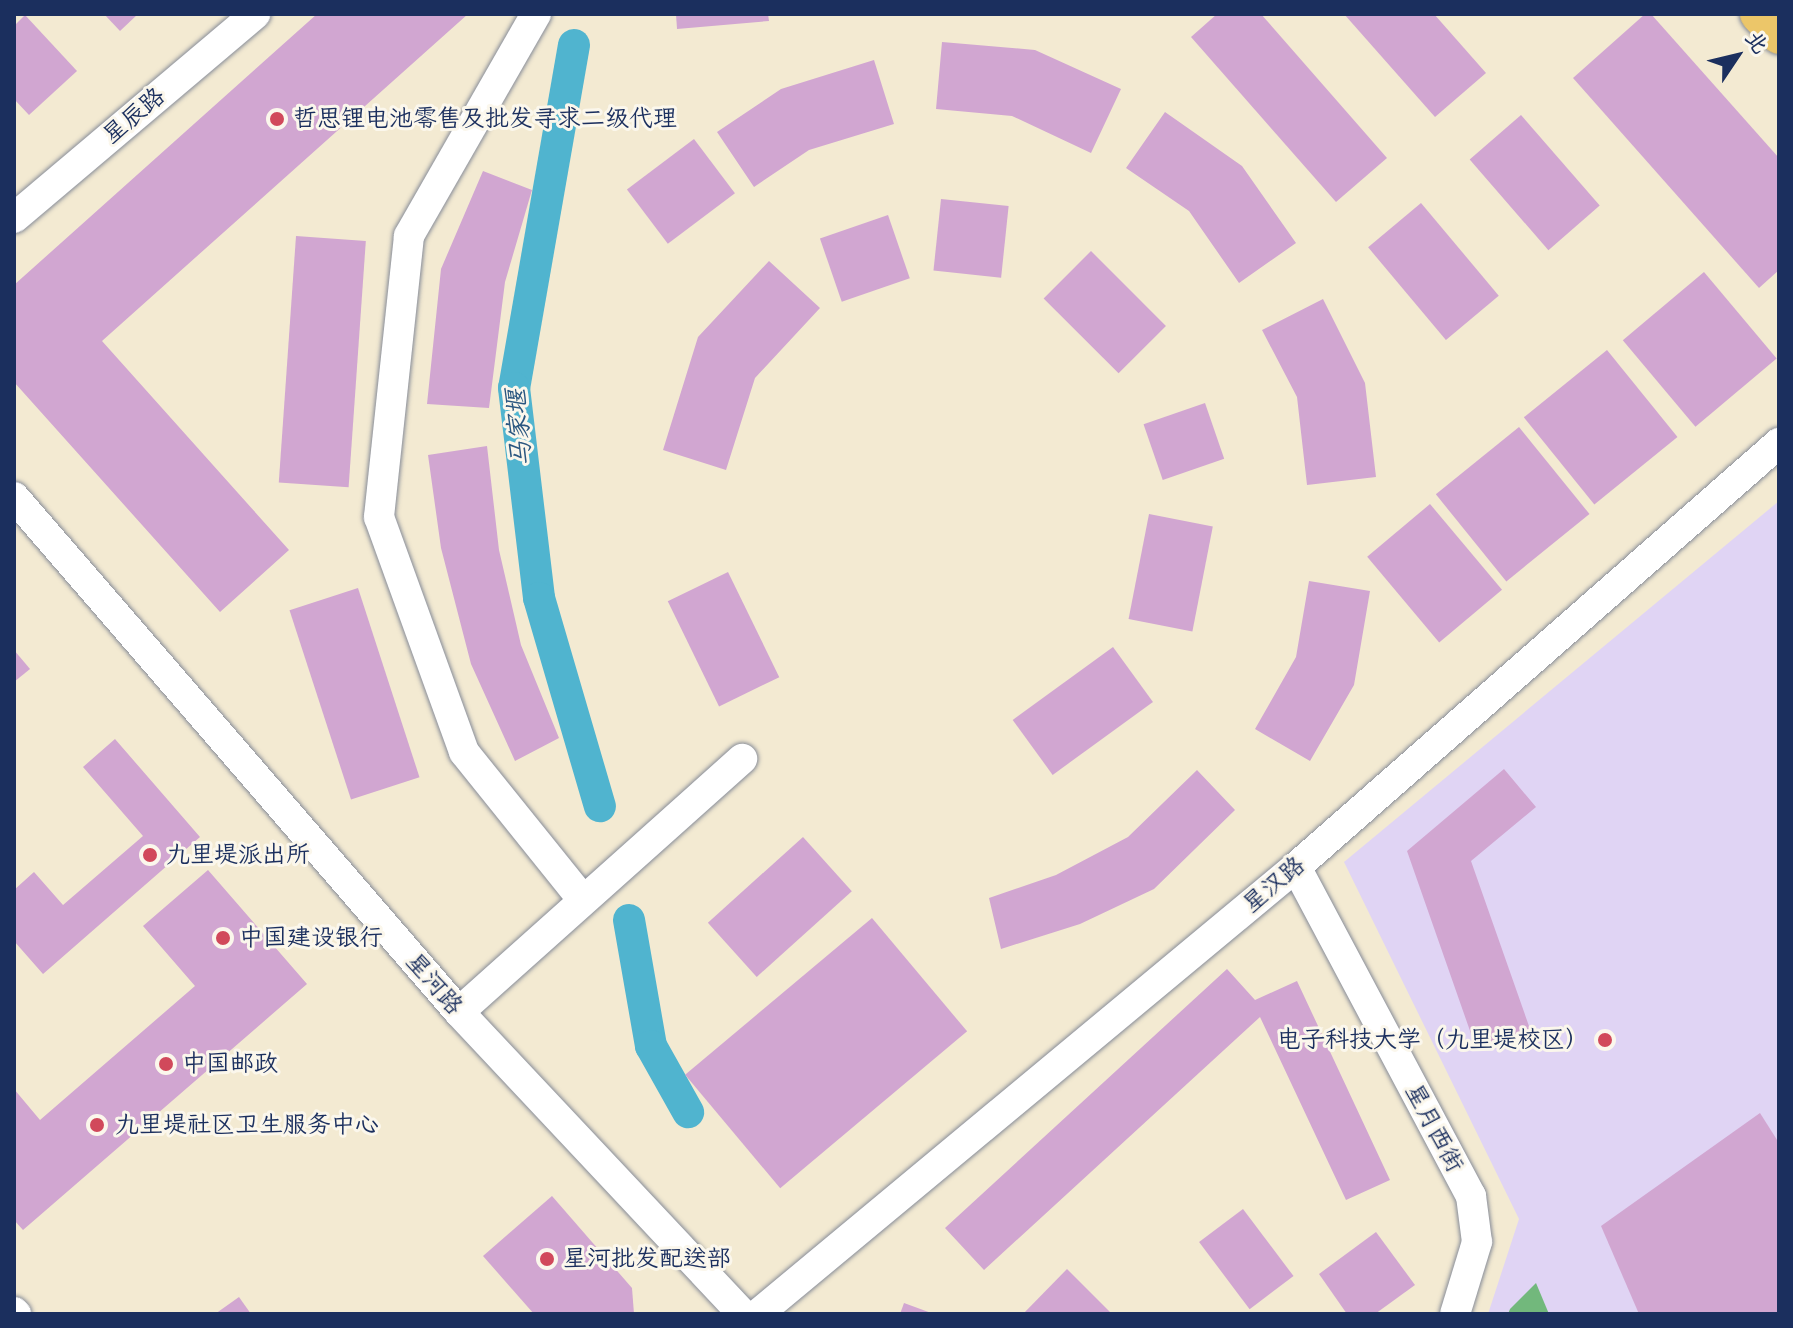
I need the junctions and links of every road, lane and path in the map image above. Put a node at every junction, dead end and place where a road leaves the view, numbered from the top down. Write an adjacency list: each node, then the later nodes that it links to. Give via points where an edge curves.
1 (255, 14): 5 (street, 星辰路)
2 (536, 14): 10 (street, via 409,236 379,517 464,752)
3 (1759, 14): 4 (main road)
4 (1779, 35)
5 (14, 218)
6 (1779, 443): 9 (street, 星汉路)
7 (14, 497): 11 (street, 星河路)
8 (742, 759): 10 (street)
9 (1296, 867): 13 (street, 星汉路); 14 (street, 星月西街, via 1471,1196 1477,1242)
10 (582, 899): 11 (street)
11 (459, 1012): 12 (street, 星河路)
12 (743, 1314)
13 (758, 1314)
14 (1455, 1314)

